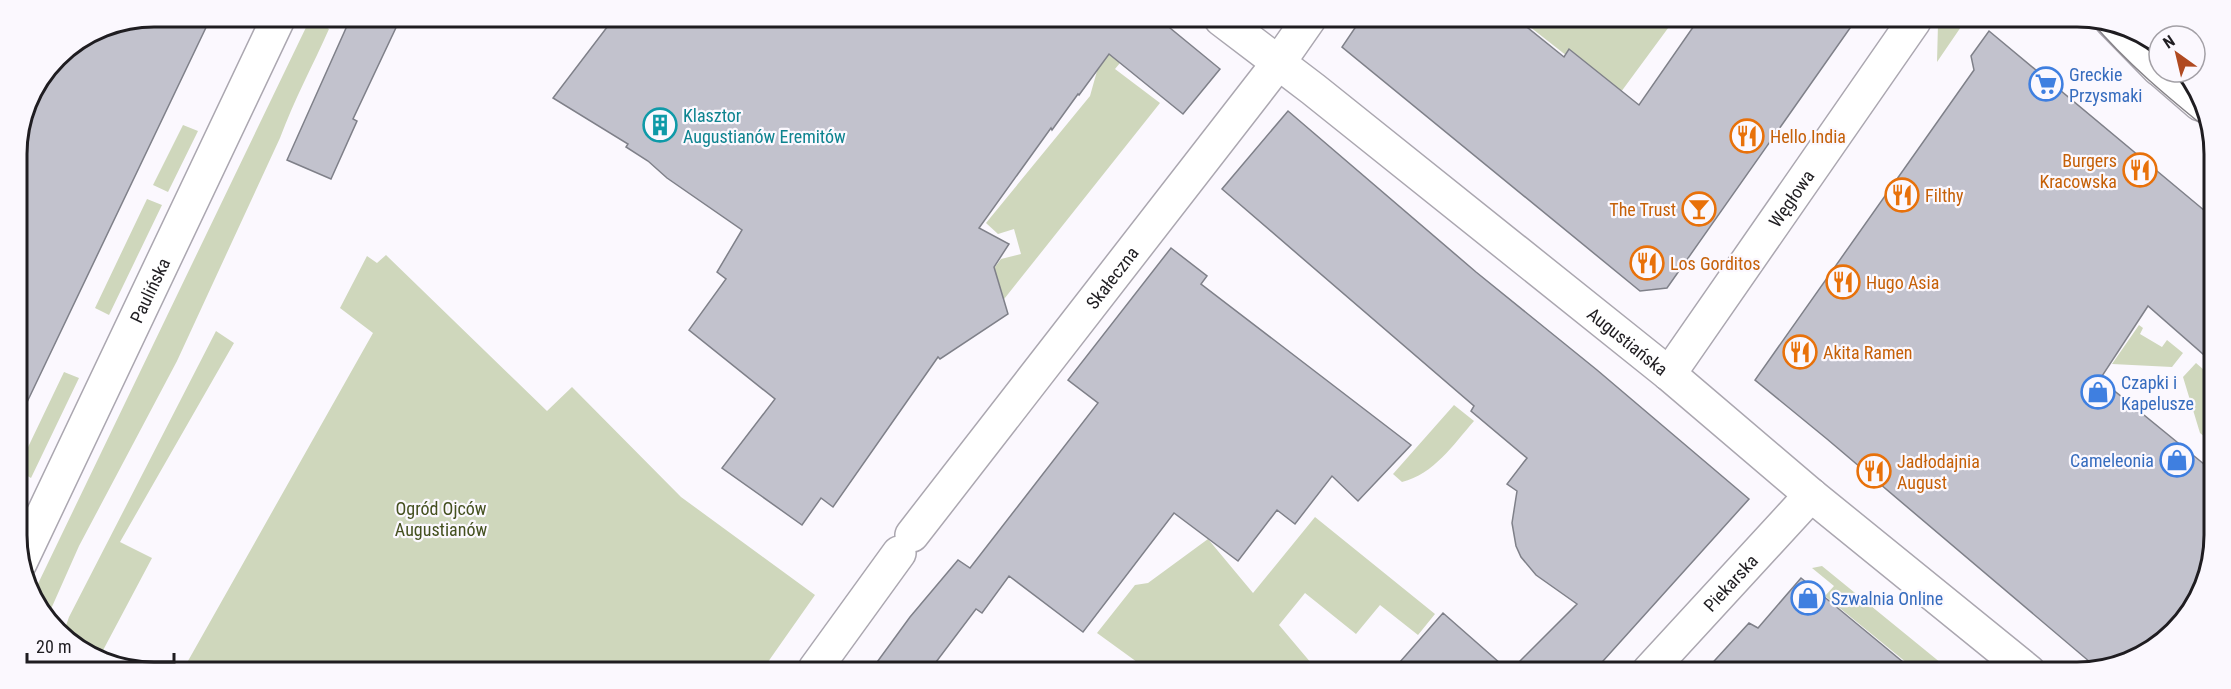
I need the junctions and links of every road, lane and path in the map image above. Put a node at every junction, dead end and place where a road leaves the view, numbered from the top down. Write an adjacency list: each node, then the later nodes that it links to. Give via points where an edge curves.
1 (274, 27): 12 (street, Paulińska)
2 (1232, 27): 7 (street, Augustiańska)
3 (1303, 27): 7 (street, Skałeczna)
4 (1910, 27): 10 (street, Węgłowa)
5 (2129, 39): 6 (street)
6 (2147, 57)
7 (1279, 62): 10 (street, Augustiańska); 13 (street, Skałeczna, via 905,544)
8 (2177, 84): 9 (street)
9 (2189, 95)
10 (1669, 374): 11 (street, Augustiańska)
11 (1810, 495): 14 (street, Piekarska); 15 (street, Augustiańska)
12 (27, 547)
13 (820, 662)
14 (1657, 662)
15 (2017, 662)

